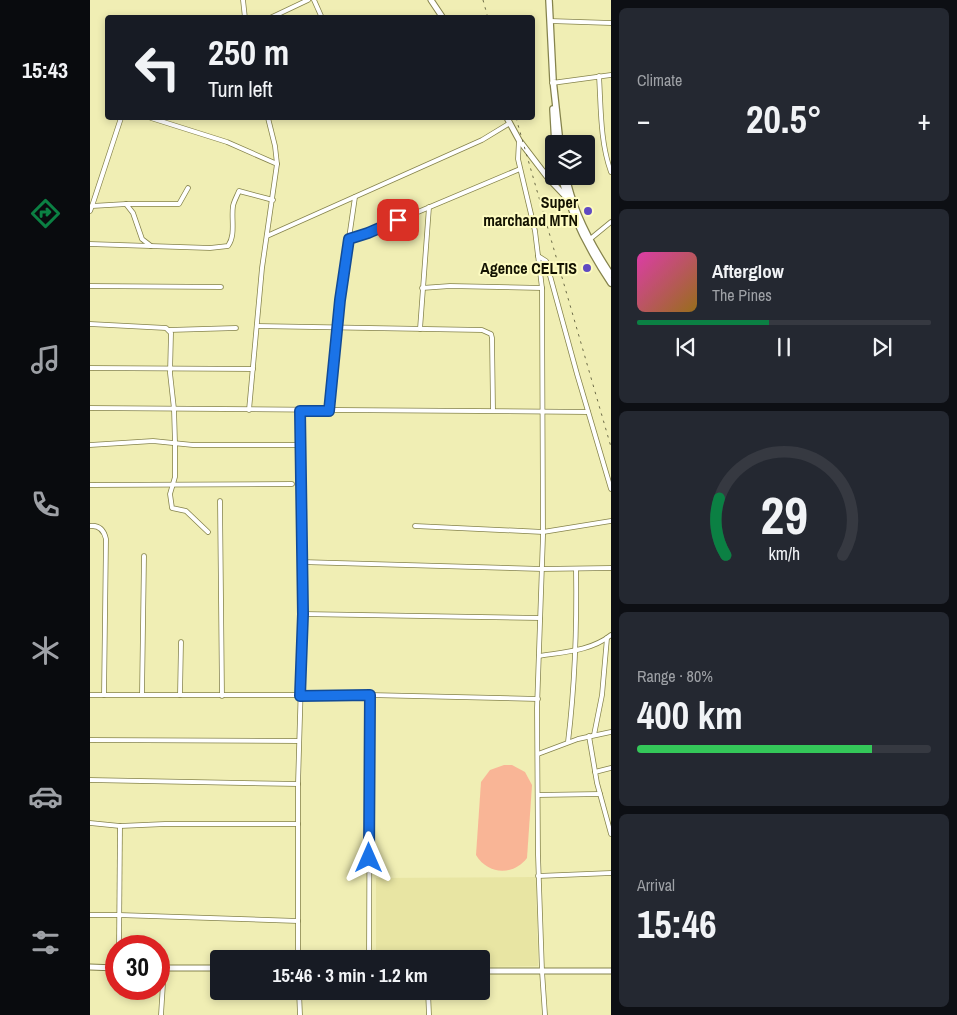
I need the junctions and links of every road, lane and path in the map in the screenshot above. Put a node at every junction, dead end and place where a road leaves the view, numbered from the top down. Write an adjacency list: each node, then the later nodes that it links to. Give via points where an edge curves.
1 (243, 0): 6 (street)
2 (308, 0): 7 (street)
3 (314, 0): 8 (street)
4 (431, 0): 9 (main road)
5 (549, 0): 10 (highway)
6 (245, 15)
7 (276, 15)
8 (321, 15)
9 (440, 15)
10 (550, 21): 11 (street); 14 (highway)
11 (611, 23)
12 (611, 75): 13 (street)
13 (599, 76): 14 (street); 25 (street, via 604,144)
14 (554, 82): 20 (highway); 21 (highway)
15 (119, 120): 33 (street)
16 (157, 120): 23 (street, via 227,142)
17 (268, 120): 23 (street)
18 (508, 120): 19 (main road)
19 (510, 123): 22 (main road); 29 (street, via 482,140)
20 (555, 135)
21 (559, 135)
22 (519, 140): 24 (street); 31 (main road, via 548,178)
23 (277, 164): 30 (street)
24 (520, 169): 34 (street); 42 (street)
25 (611, 172)
26 (564, 185): 31 (highway)
27 (568, 185): 31 (highway)
28 (188, 188): 32 (street, via 179,204)
29 (355, 197): 37 (street); 38 (street)
30 (273, 200): 37 (street); 41 (street, via 239,191 233,205 234,224 228,246)
31 (570, 200): 39 (highway)
32 (126, 204): 33 (street); 41 (street, via 133,213 142,239)
33 (92, 206): 35 (street)
34 (429, 207): 38 (street); 47 (street)
35 (90, 211)
36 (611, 222): 39 (street)
37 (267, 236): 50 (street)
38 (349, 239): 52 (street)
39 (588, 241): 43 (highway); 44 (highway)
40 (90, 244): 41 (street)
41 (151, 246)
42 (538, 256): 48 (street); 65 (street, via 546,261 551,275)
43 (611, 275)
44 (611, 283)
45 (90, 286): 46 (street)
46 (221, 287)
47 (422, 288): 48 (street); 53 (street)
48 (542, 288): 64 (street)
49 (90, 324): 54 (street)
50 (257, 326): 52 (street); 57 (street)
51 (236, 328): 54 (street)
52 (337, 328): 53 (street); 63 (street)
53 (420, 329): 61 (street, via 482,330 491,334)
54 (169, 330): 56 (street)
55 (90, 368): 56 (street)
56 (170, 368): 57 (street); 59 (street)
57 (252, 369): 60 (street)
58 (90, 408): 59 (street)
59 (174, 409): 60 (street); 66 (street)
60 (248, 410): 62 (street)
61 (493, 410): 63 (street); 64 (street)
62 (300, 411): 63 (street); 68 (street)
63 (329, 411)
64 (544, 412): 65 (street); 78 (street)
65 (588, 412): 72 (street)
66 (175, 443): 67 (street); 68 (street); 71 (street)
67 (90, 444)
68 (301, 445): 80 (street)
69 (292, 484): 71 (street)
70 (90, 485): 71 (street)
71 (172, 485): 77 (street, via 172,508 186,511)
72 (611, 489)
73 (220, 501): 95 (street)
74 (611, 521): 78 (street)
75 (90, 526): 92 (street, via 102,530 106,538)
76 (415, 526): 78 (street)
77 (208, 532)
78 (543, 532): 82 (street)
79 (144, 556): 90 (street)
80 (302, 562): 82 (street); 84 (street)
81 (611, 568): 83 (street)
82 (542, 569): 83 (street); 85 (street)
83 (576, 569): 88 (street)
84 (303, 614): 85 (street); 96 (street)
85 (540, 618): 89 (street)
86 (609, 637): 88 (street); 99 (street, via 602,695)
87 (181, 642): 93 (street)
88 (575, 651): 89 (street); 102 (street)
89 (539, 656): 97 (street)
90 (142, 694): 92 (street); 93 (street)
91 (90, 695): 92 (street)
92 (104, 695)
93 (180, 695): 95 (street)
94 (370, 695): 96 (street); 97 (street); 121 (street)
95 (222, 696): 96 (street)
96 (300, 696): 101 (street)
97 (538, 699): 103 (street)
98 (611, 732): 99 (street)
99 (591, 736): 102 (street); 105 (street)
100 (90, 740): 101 (street)
101 (298, 741): 107 (street)
102 (568, 742): 103 (street)
103 (538, 754): 109 (street)
104 (611, 768): 105 (street)
105 (595, 772): 108 (street)
106 (90, 780): 107 (street)
107 (298, 784): 111 (street)
108 (600, 794): 109 (street); 113 (street)
109 (538, 795): 115 (street)
110 (90, 823): 112 (street)
111 (298, 824): 112 (street); 118 (street)
112 (120, 826): 117 (street)
113 (611, 834)
114 (611, 873): 115 (street)
115 (538, 876): 127 (street)
116 (90, 915): 117 (street)
117 (119, 915): 118 (street); 119 (street)
118 (298, 921): 120 (street)
119 (119, 935)
120 (298, 950)
121 (369, 950)
122 (90, 968): 123 (main road)
123 (105, 968)
124 (170, 968): 125 (main road)
125 (210, 968)
126 (490, 971): 127 (main road)
127 (542, 971): 128 (main road); 135 (street)
128 (611, 971)
129 (161, 1000): 132 (street)
130 (299, 1000): 133 (street)
131 (428, 1000): 134 (street)
132 (161, 1015)
133 (300, 1015)
134 (429, 1015)
135 (545, 1015)

